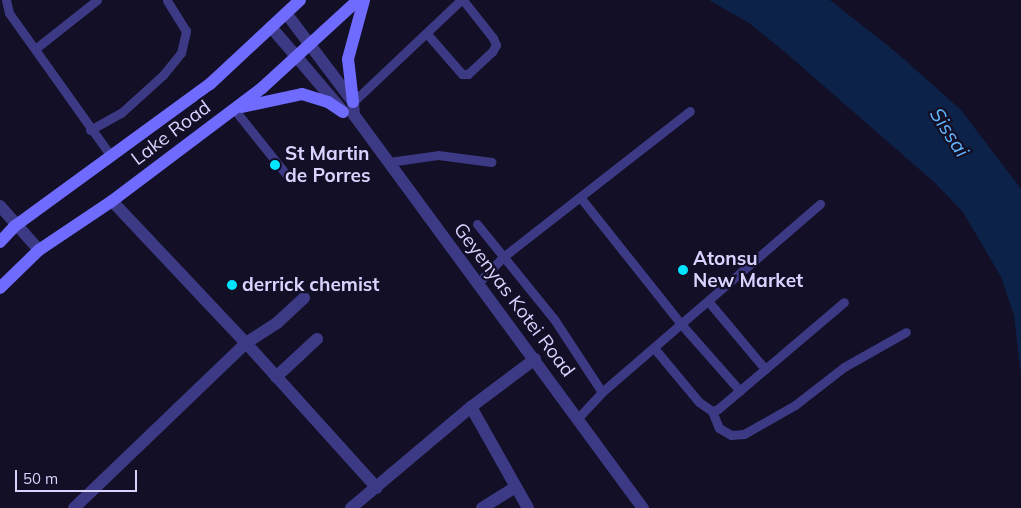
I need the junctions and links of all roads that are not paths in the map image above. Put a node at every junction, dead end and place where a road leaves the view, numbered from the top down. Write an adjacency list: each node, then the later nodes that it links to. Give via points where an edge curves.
1 (6, 0): 12 (lane, via 10,13)
2 (97, 0): 12 (lane)
3 (167, 0): 17 (lane, via 186,31 182,53 121,112)
4 (300, 0): 8 (main road, Lake Road)
5 (358, 0): 11 (main road, Lake Road)
6 (364, 0): 15 (main road, via 348,59)
7 (462, 0): 10 (lane); 10 (lane, via 493,38 496,46 492,52 468,74 462,74)
8 (286, 14): 9 (main road, Lake Road); 11 (street)
9 (271, 27): 13 (street); 18 (main road, Lake Road, via 210,84)
10 (428, 34): 15 (lane)
11 (311, 45): 13 (main road, Lake Road); 15 (street)
12 (35, 48): 17 (lane)
13 (298, 57): 14 (main road, Lake Road); 15 (street)
14 (234, 109): 15 (main road, via 271,98 302,94); 21 (lane); 23 (main road, Lake Road)
15 (350, 110): 19 (street, Geyenyas Kotei Road)
16 (690, 110): 22 (lane)
17 (90, 130): 18 (lane)
18 (111, 156): 27 (main road, Lake Road)
19 (389, 162): 20 (lane, via 438,155); 31 (street, Geyenyas Kotei Road)
20 (492, 162)
21 (289, 178)
22 (580, 197): 30 (lane); 36 (lane)
23 (112, 200): 29 (main road, Lake Road); 39 (street)
24 (820, 204): 34 (lane)
25 (0, 206): 27 (street)
26 (477, 224): 30 (lane)
27 (15, 226): 28 (main road, Lake Road); 29 (street)
28 (0, 242)
29 (39, 250): 32 (main road, Lake Road)
30 (503, 257): 31 (lane); 45 (lane, via 554,319)
31 (478, 284): 41 (street, Geyenyas Kotei Road)
32 (0, 288)
33 (304, 298): 39 (street, via 277,323)
34 (708, 301): 36 (lane); 42 (lane)
35 (844, 302): 42 (lane)
36 (681, 324): 40 (lane); 44 (lane)
37 (906, 332): 47 (lane, via 844,367 795,405 744,434 731,435 719,428)
38 (317, 339): 43 (street)
39 (246, 343): 43 (street); 51 (street)
40 (654, 348): 45 (lane); 47 (lane, via 699,402)
41 (535, 359): 46 (street); 48 (street, Geyenyas Kotei Road)
42 (765, 369): 44 (lane)
43 (276, 377): 50 (street)
44 (740, 390): 47 (lane)
45 (602, 392): 48 (lane)
46 (471, 407): 49 (street); 50 (street)
47 (712, 411)
48 (578, 418): 55 (street, Geyenyas Kotei Road)
49 (515, 487): 53 (street); 54 (street)
50 (376, 488): 52 (street)
51 (74, 508)
52 (351, 508)
53 (482, 508)
54 (528, 508)
55 (643, 508)

